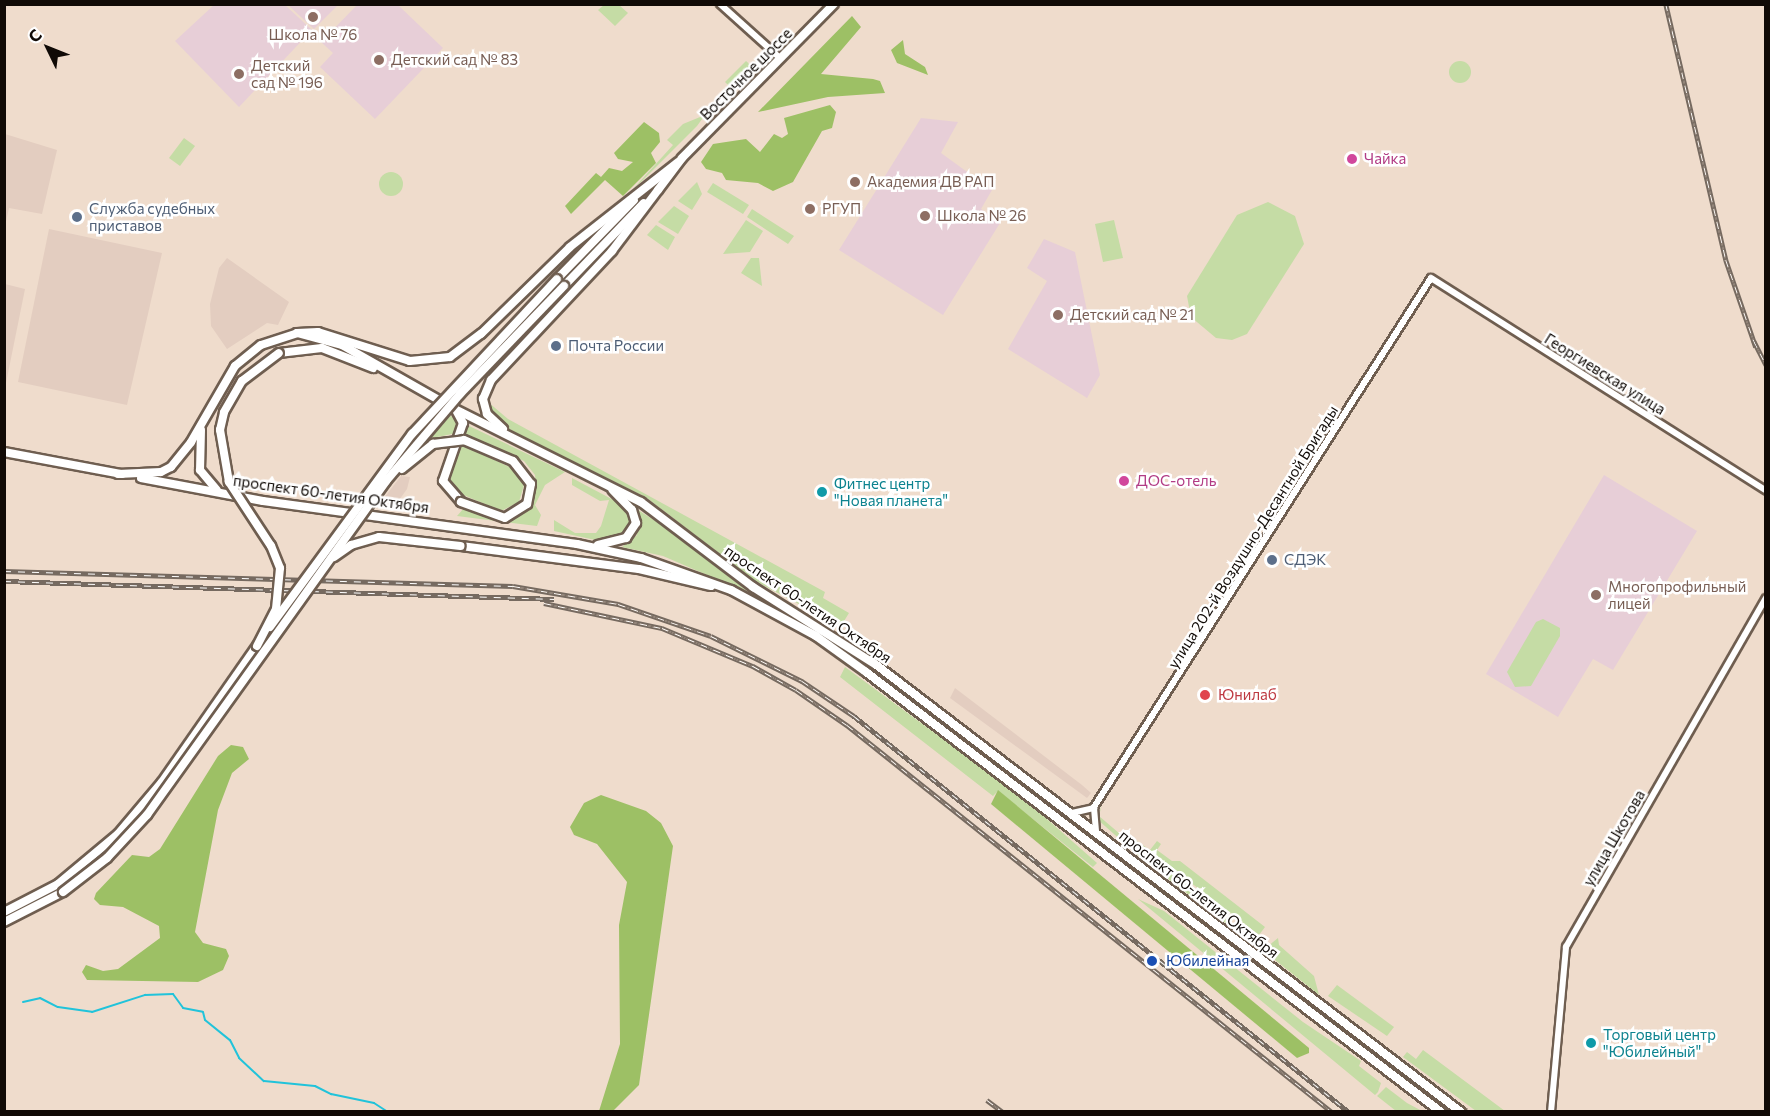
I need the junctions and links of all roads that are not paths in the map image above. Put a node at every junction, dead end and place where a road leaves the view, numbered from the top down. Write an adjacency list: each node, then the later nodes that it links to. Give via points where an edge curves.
1 (720, 4): 3 (street)
2 (834, 4): 3 (main road, Восточное шоссе)
3 (780, 58): 4 (main road, Восточное шоссе)
4 (678, 162): 5 (main road); 6 (main road)
5 (651, 181): 8 (main road, via 570,247 482,334 450,357 410,361 318,332); 23 (main road, bridge, via 392,459)
6 (658, 190): 12 (main road, via 612,251 487,386 483,399 487,414); 18 (main road, bridge, via 460,394)
7 (1431, 278): 16 (street, Георгиевская улица); 24 (street, улица 202-й Воздушно-Десантной Бригады)
8 (297, 333): 9 (main road, проспект 60-летия Октября, via 342,345); 11 (main road, проспект 60-летия Октября, via 246,356 222,384)
9 (431, 395): 10 (main road, проспект 60-летия Октября); 23 (main road, bridge, via 340,352 308,348 279,353 242,381 224,412 220,430 229,482 271,546 280,568 276,609)
10 (453, 408): 12 (main road, проспект 60-летия Октября); 18 (main road, bridge, via 463,423 443,481 461,502 505,518 527,504 531,484 513,460 464,440 444,440 414,456)
11 (203, 421): 14 (main road, проспект 60-летия Октября, via 171,467 161,472); 17 (main road, via 200,470 208,484)
12 (519, 442): 15 (main road, проспект 60-летия Октября)
13 (4, 452): 14 (main road, проспект 60-летия Октября)
14 (118, 474): 17 (main road, проспект 60-летия Октября)
15 (604, 482): 19 (main road, via 632,510 636,523 633,532 607,545); 25 (main road, проспект 60-летия Октября, via 672,523 753,587 867,659)
16 (1766, 490)
17 (226, 493): 19 (main road, проспект 60-летия Октября)
18 (368, 506): 20 (main road, bridge)
19 (577, 544): 21 (main road, проспект 60-летия Октября, via 641,558)
20 (309, 586): 21 (main road, bridge, via 341,551 363,540 396,538 639,569); 28 (main road, bridge, via 170,788 107,858 63,892)
21 (731, 590): 29 (main road, проспект 60-летия Октября, via 816,636 866,672)
22 (1766, 597): 31 (street, улица Шкотова, via 1566,947)
23 (257, 646): 27 (main road, via 140,809 100,851 58,884)
24 (1094, 807): 25 (street); 26 (street)
25 (1072, 813): 26 (main road, проспект 60-летия Октября)
26 (1096, 831): 30 (main road, проспект 60-летия Октября)
27 (4, 912)
28 (4, 922)
29 (1441, 1112)
30 (1461, 1112)
31 (1551, 1112)

